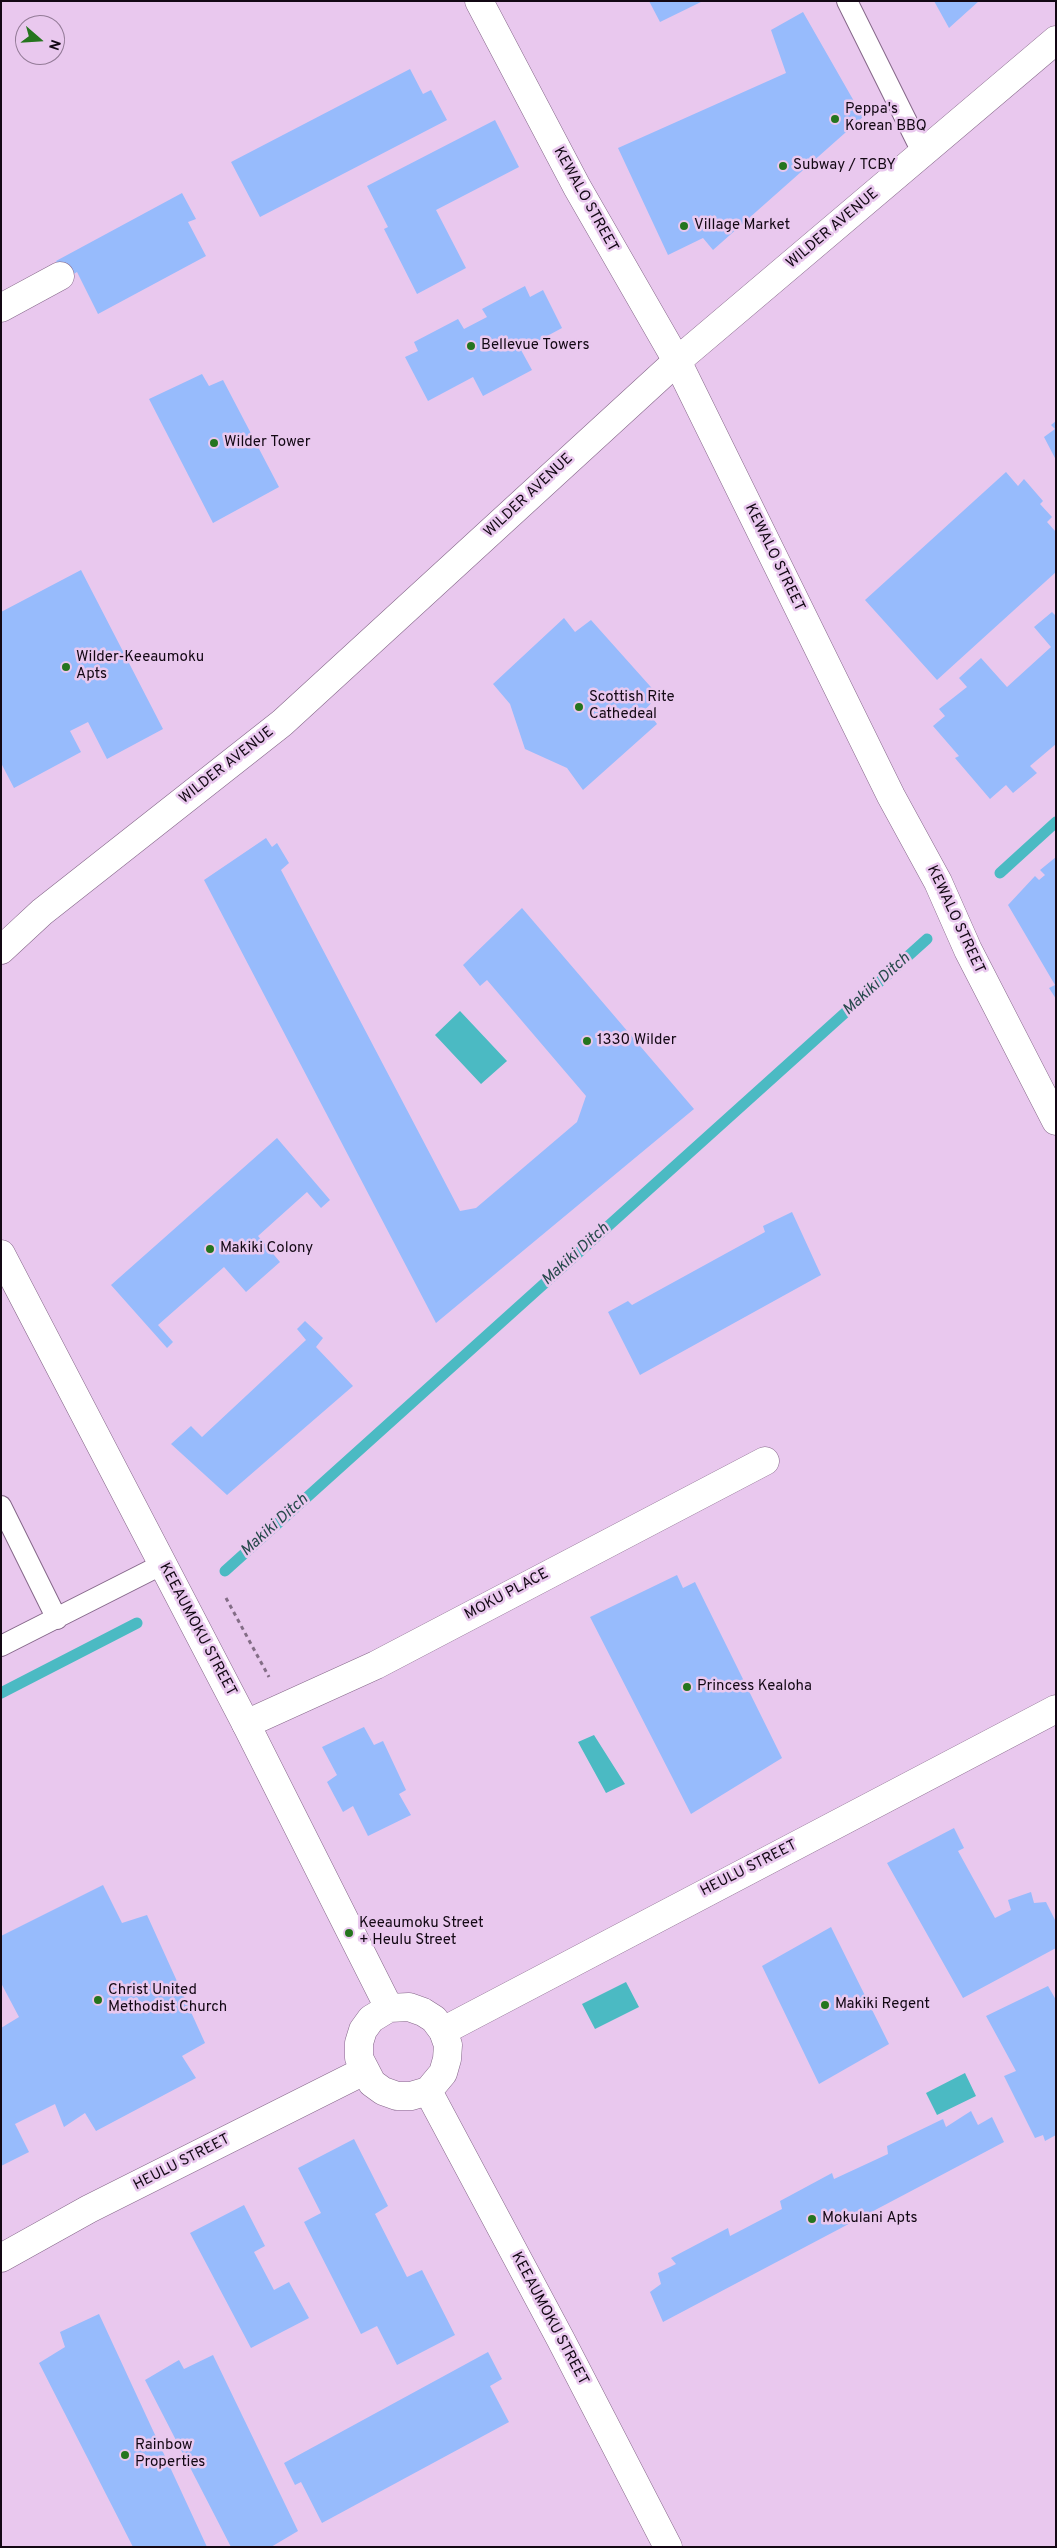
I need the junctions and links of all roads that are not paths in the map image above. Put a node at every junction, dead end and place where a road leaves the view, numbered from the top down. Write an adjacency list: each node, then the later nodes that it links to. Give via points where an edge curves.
1 (479, 1): 7 (street, KEWALO STREET, via 577,187)
2 (847, 1): 4 (lane)
3 (1056, 40): 4 (street, WILDER AVENUE)
4 (923, 154): 7 (street, WILDER AVENUE)
5 (60, 276): 6 (street)
6 (1, 308)
7 (677, 360): 8 (street, WILDER AVENUE, via 282,723); 10 (street, KEWALO STREET, via 887,787 938,882 968,950)
8 (14, 928): 9 (street, WILDER AVENUE)
9 (1, 950)
10 (1056, 1121)
11 (1, 1254): 14 (street, KEEAUMOKU STREET)
12 (765, 1461): 18 (street, MOKU PLACE, via 376,1665)
13 (1, 1506): 15 (lane)
14 (163, 1564): 15 (lane); 18 (street, KEEAUMOKU STREET)
15 (57, 1619): 16 (lane)
16 (1, 1646)
17 (1056, 1709): 20 (street, HEULU STREET)
18 (246, 1724): 19 (street, KEEAUMOKU STREET)
19 (389, 2008): 20 (street, via 423,2012 434,2019); 21 (street, via 371,2018 363,2030 359,2058)
20 (443, 2031): 22 (street, via 448,2045 447,2059 443,2073)
21 (364, 2071): 22 (street, via 372,2083 397,2096); 23 (street, HEULU STREET, via 89,2209)
22 (428, 2091): 24 (street, KEEAUMOKU STREET)
23 (1, 2258)
24 (668, 2547)

